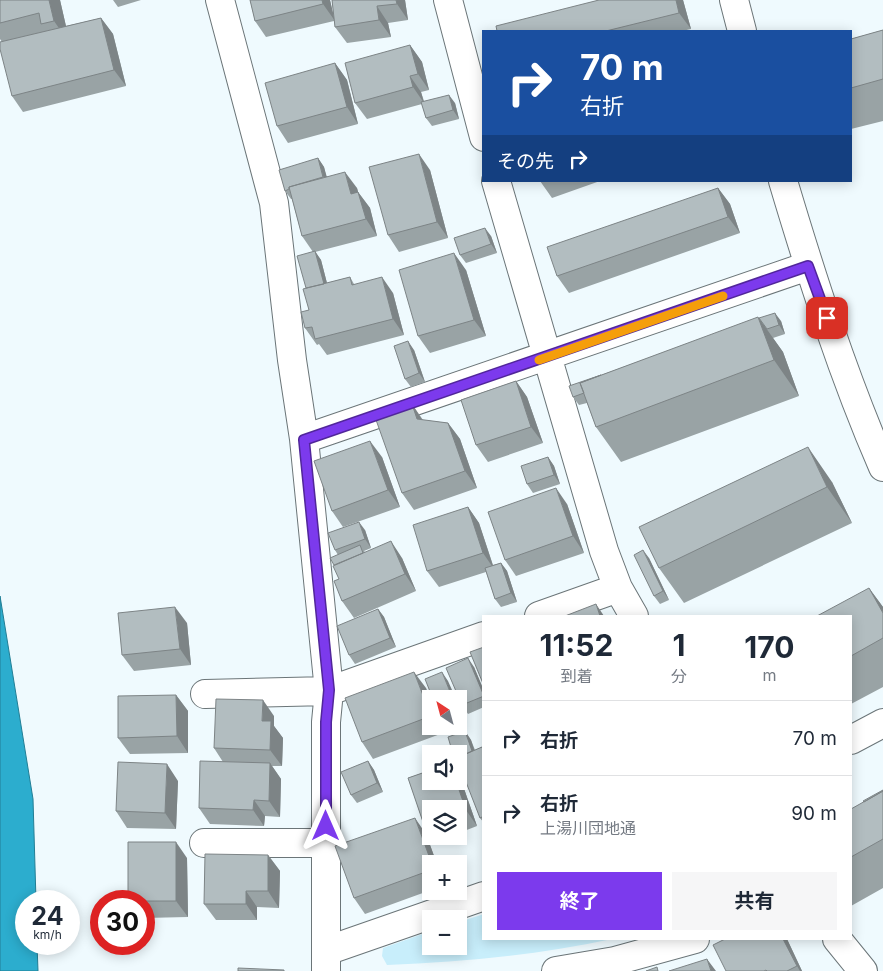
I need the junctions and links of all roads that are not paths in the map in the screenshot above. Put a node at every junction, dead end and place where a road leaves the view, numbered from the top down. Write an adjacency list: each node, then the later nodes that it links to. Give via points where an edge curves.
1 (220, 0): 10 (street, via 274,203)
2 (448, 0): 5 (street)
3 (734, 0): 4 (street)
4 (742, 30)
5 (482, 129)
6 (496, 182): 9 (street)
7 (783, 182): 8 (street)
8 (808, 266): 9 (street); 11 (street)
9 (547, 357): 10 (street); 12 (street)
10 (304, 440): 16 (street)
11 (883, 467)
12 (618, 588): 13 (street); 14 (street)
13 (542, 615)
14 (633, 615)
15 (482, 637): 16 (street)
16 (329, 690): 17 (street); 21 (street)
17 (205, 694)
18 (883, 723): 19 (street)
19 (852, 739)
20 (204, 843): 21 (street)
21 (326, 843): 25 (street)
22 (482, 897): 25 (street)
23 (691, 940): 26 (street, via 614,961)
24 (838, 940): 27 (street)
25 (326, 961)
26 (556, 971)
27 (863, 971)

